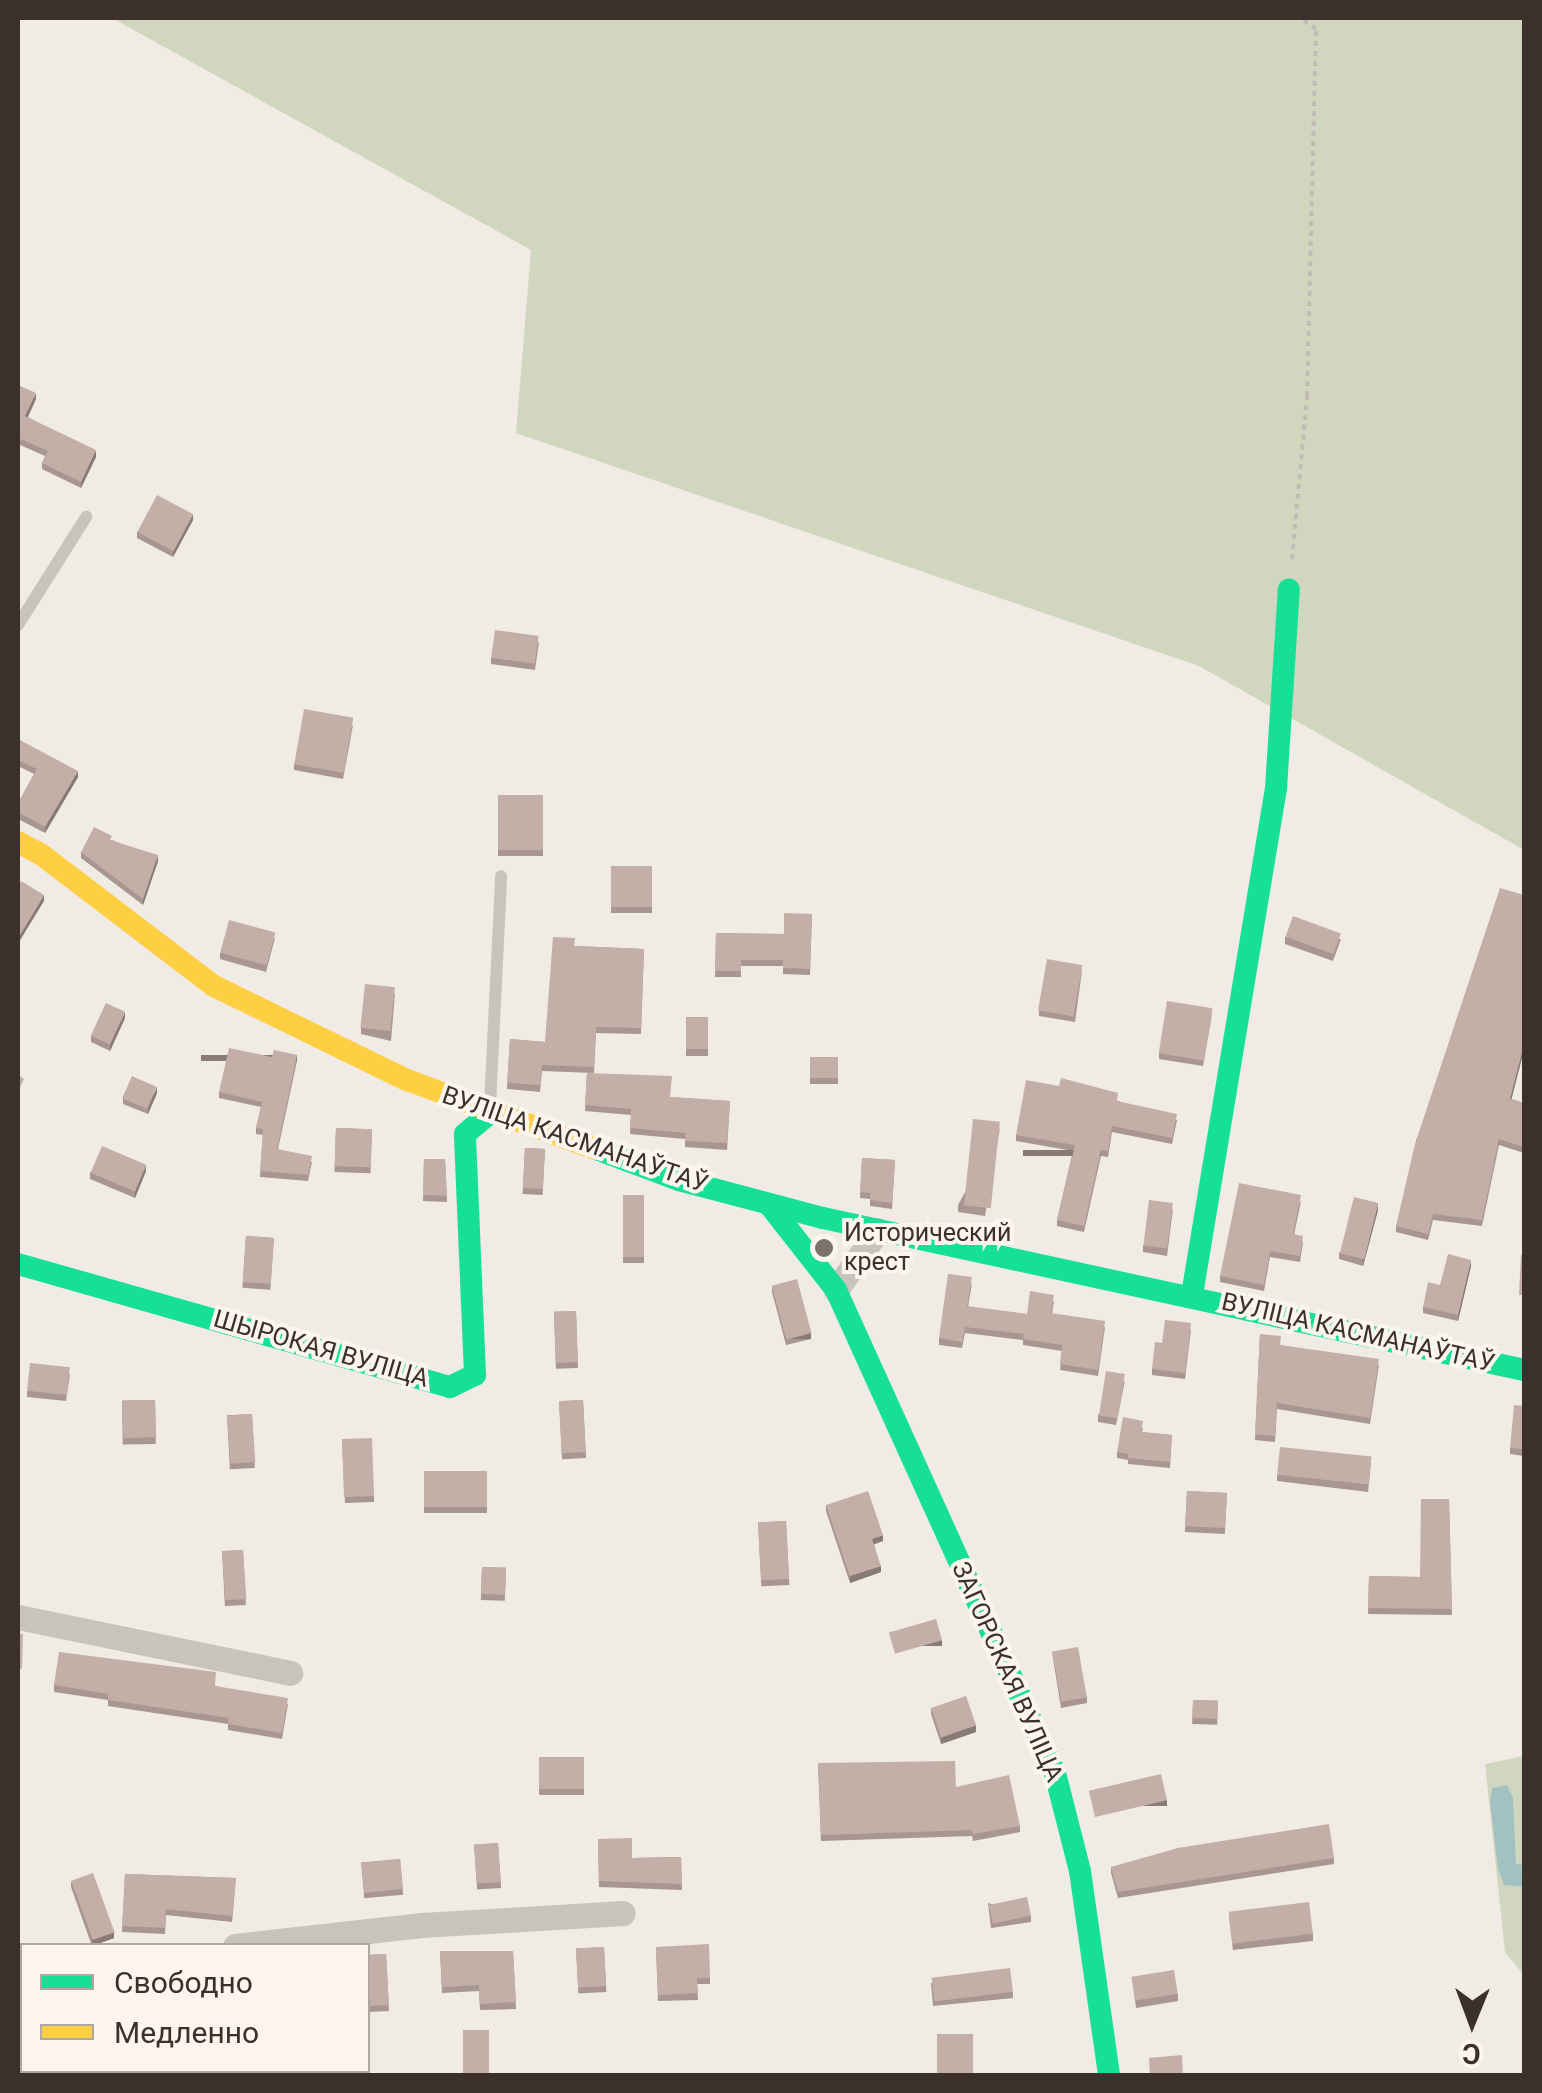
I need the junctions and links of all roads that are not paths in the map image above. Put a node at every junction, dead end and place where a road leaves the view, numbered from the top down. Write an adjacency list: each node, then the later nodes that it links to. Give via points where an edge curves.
1 (86, 517): 3 (lane)
2 (1290, 589): 11 (street, ВУЛІЦА КАСМАНАЎТАЎ, via 1276,788)
3 (18, 626)
4 (18, 842): 6 (street, ВУЛІЦА КАСМАНАЎТАЎ, via 214,986 406,1080)
5 (500, 876): 6 (lane)
6 (490, 1112): 7 (street, ВУЛІЦА КАСМАНАЎТАЎ); 9 (street, ШЫРОКАЯ ВУЛІЦА, via 465,1134 474,1375 450,1387)
7 (770, 1206): 8 (street, ВУЛІЦА КАСМАНАЎТАЎ); 10 (street, ЗАГОРСКАЯ ВУЛІЦА)
8 (878, 1230): 10 (street); 11 (street, ВУЛІЦА КАСМАНАЎТАЎ)
9 (18, 1264)
10 (836, 1290): 17 (street, ЗАГОРСКАЯ ВУЛІЦА, via 1055,1773 1080,1871)
11 (1192, 1295): 12 (street, ВУЛІЦА КАСМАНАЎТАЎ)
12 (1524, 1370)
13 (18, 1618): 14 (street)
14 (290, 1673)
15 (623, 1914): 16 (street)
16 (263, 1943)
17 (1109, 2076)

